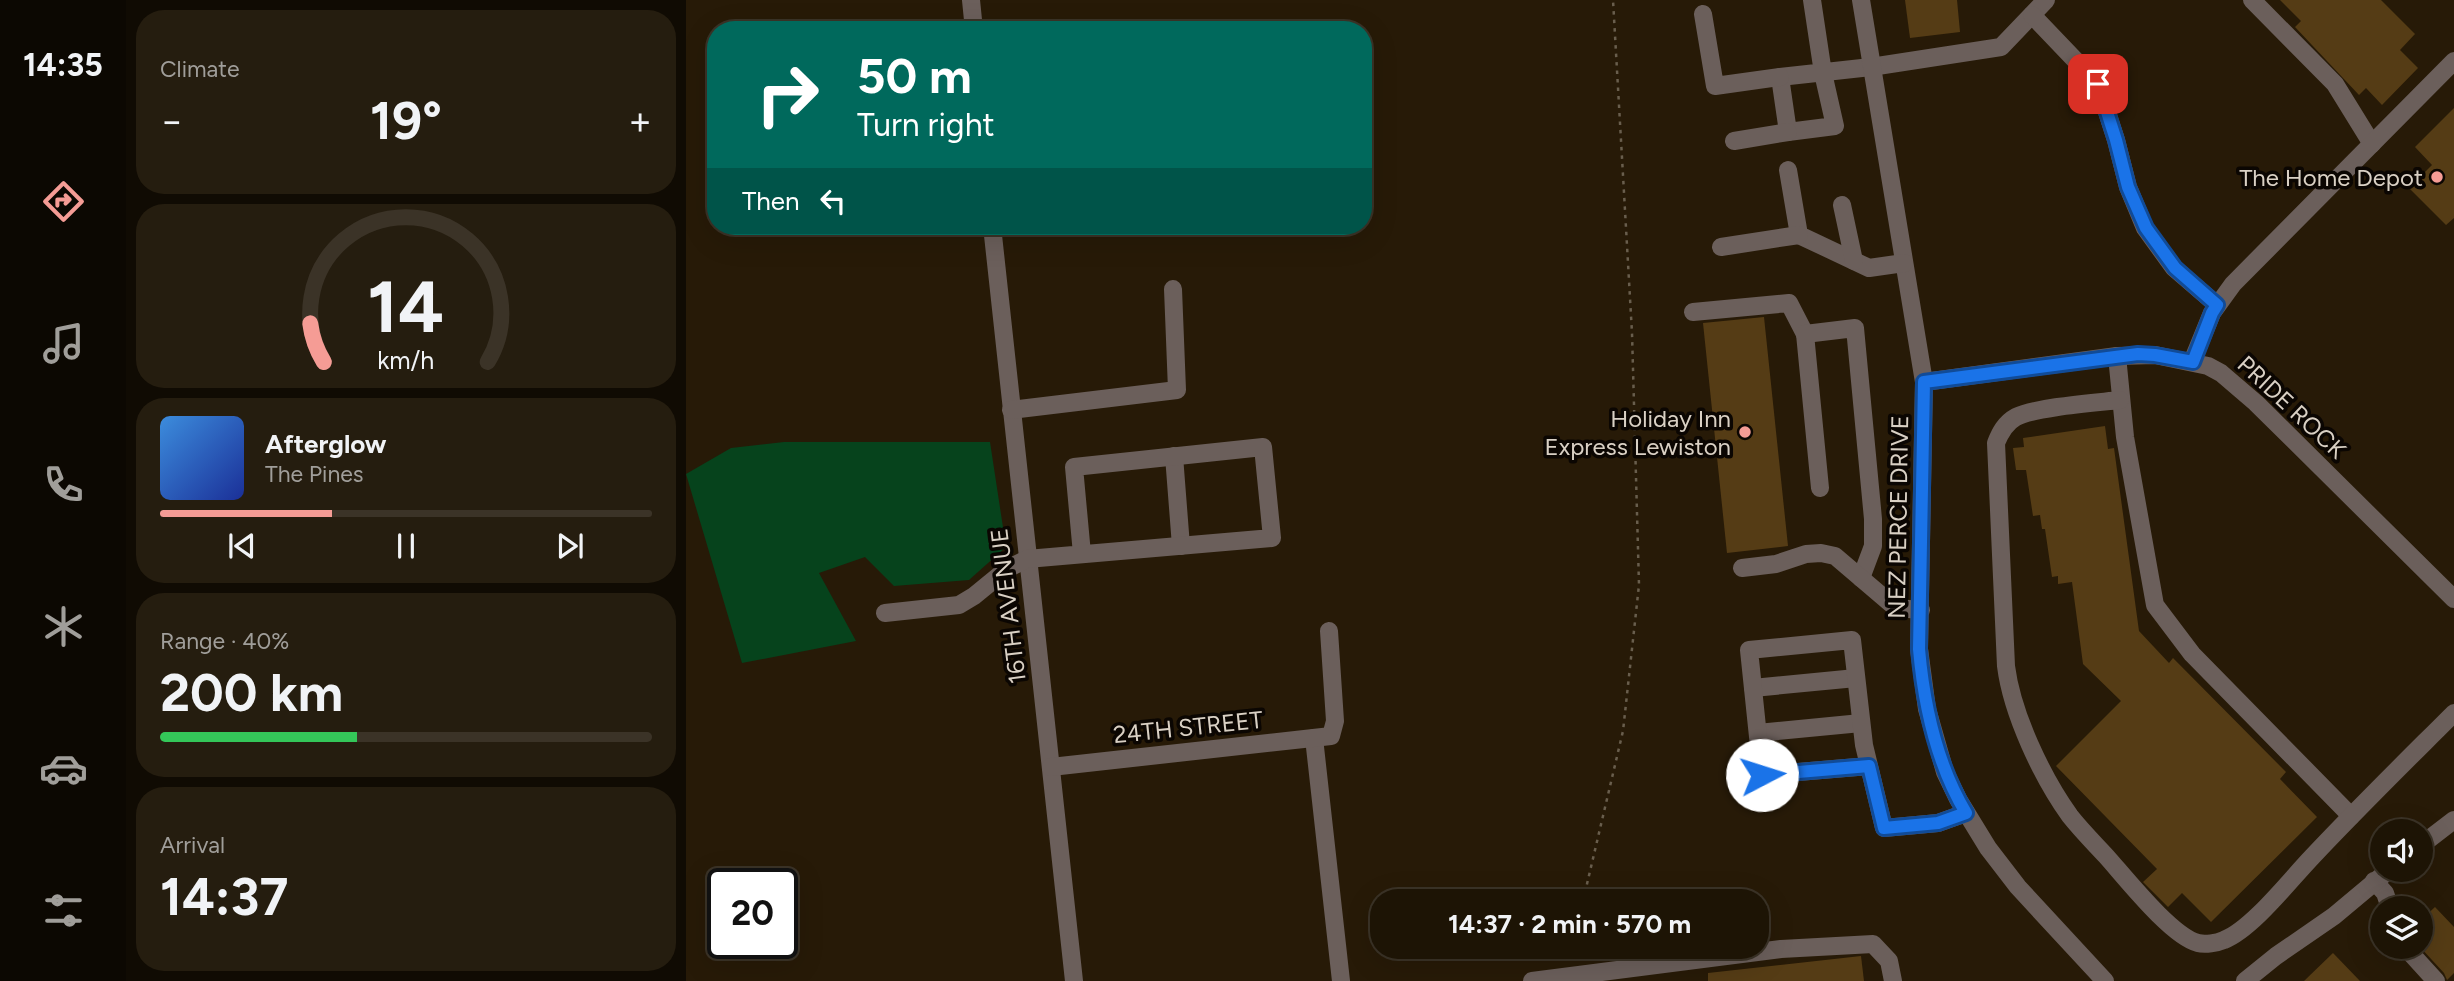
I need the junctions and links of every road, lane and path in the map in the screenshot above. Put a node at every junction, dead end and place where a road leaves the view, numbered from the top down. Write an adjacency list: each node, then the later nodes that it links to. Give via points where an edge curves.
1 (971, 0): 9 (street)
2 (1613, 0): 58 (path, via 1632,333 1639,584 1623,731)
3 (1812, 0): 12 (street)
4 (1861, 0): 11 (street, NEZ PERCE DRIVE)
5 (2046, 0): 8 (street)
6 (2252, 0): 16 (street, via 2335,84)
7 (1703, 14): 13 (street, via 1715,86)
8 (2032, 15): 11 (street, via 2001,47); 25 (street, via 2098,84 2128,187 2146,228 2175,268)
9 (973, 21)
10 (2454, 61): 16 (street)
11 (1871, 66): 12 (street); 23 (street, NEZ PERCE DRIVE)
12 (1823, 73): 13 (street); 14 (street, via 1835,126)
13 (1780, 77): 14 (street)
14 (1788, 132): 15 (street)
15 (1734, 141)
16 (2372, 144): 25 (street)
17 (1788, 170): 20 (street)
18 (1842, 205): 22 (street)
19 (993, 235): 32 (street, 16TH AVENUE)
20 (1799, 235): 21 (street); 22 (street)
21 (1721, 247)
22 (1854, 261): 23 (street, via 1869,268)
23 (1904, 263): 30 (street, NEZ PERCE DRIVE)
24 (1173, 289): 32 (street, via 1177,390)
25 (2217, 305): 29 (street)
26 (1693, 312): 27 (street, via 1789,303)
27 (1805, 334): 34 (street); 39 (street, via 1855,328 1873,519 1873,546)
28 (2117, 356): 29 (street, PRIDE ROCK, via 2155,355); 30 (street, PRIDE ROCK); 31 (street)
29 (2193, 362): 40 (street, PRIDE ROCK, via 2221,373 2256,403)
30 (1924, 382): 41 (street, NEZ PERCE DRIVE)
31 (2120, 400): 53 (street, via 2155,605 2192,654); 53 (street, via 2031,412 2015,418 1996,443 2009,690 2039,763 2070,816 2159,915 2197,943 2225,940 2241,929)
32 (1011, 410): 37 (street, 16TH AVENUE)
33 (1174, 456): 35 (street); 35 (street, via 1263,447 1272,538); 36 (street, via 1074,467)
34 (1820, 488)
35 (1181, 546): 36 (street)
36 (1082, 554): 37 (street)
37 (1027, 559): 42 (street, via 958,605); 51 (street, 16TH AVENUE)
38 (1742, 568): 39 (street, via 1821,553 1835,556)
39 (1861, 578): 41 (street, via 1896,607)
40 (2454, 600)
41 (1921, 610): 52 (street, NEZ PERCE DRIVE, via 1919,649 1927,709 1945,772)
42 (885, 612)
43 (1329, 631): 49 (street, via 1335,722)
44 (1856, 678): 45 (street); 45 (street, via 1852,640 1749,650); 47 (street)
45 (1753, 688): 48 (street)
46 (2454, 713): 53 (street)
47 (1861, 723): 48 (street); 50 (street)
48 (1758, 733): 50 (street, via 1762,775)
49 (1322, 737): 51 (street, 24TH STREET); 63 (street)
50 (1869, 766): 52 (street, via 1884,828 1938,823)
51 (1051, 767): 62 (street, 16TH AVENUE)
52 (1966, 813): 66 (street, NEZ PERCE DRIVE, via 2018,887)
53 (2351, 816)
54 (2454, 821): 55 (street)
55 (2433, 836)
56 (2373, 882): 67 (street)
57 (2375, 882): 59 (street)
58 (1586, 889)
59 (2386, 896)
60 (2416, 959): 68 (street)
61 (1559, 979): 64 (street); 65 (street, via 1781,948 1873,944 1889,961)
62 (1074, 981)
63 (1341, 981)
64 (1532, 981)
65 (1894, 981)
66 (2105, 981)
67 (2245, 981)
68 (2436, 981)

